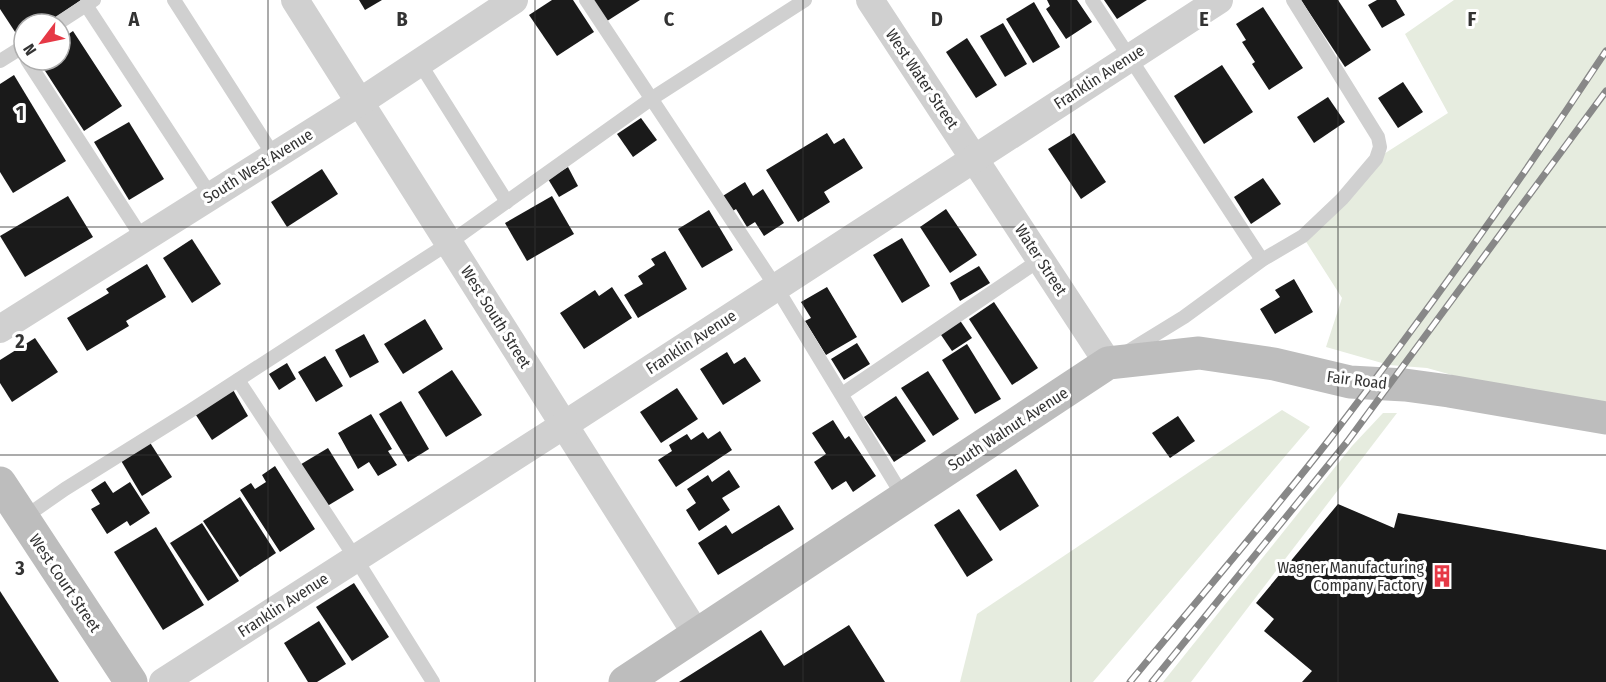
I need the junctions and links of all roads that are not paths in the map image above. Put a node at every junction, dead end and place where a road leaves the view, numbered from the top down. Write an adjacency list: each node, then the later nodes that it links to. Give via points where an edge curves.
1 (174, 0): 17 (lane)
2 (295, 0): 16 (street, West South Street)
3 (514, 0): 13 (street, South West Avenue)
4 (586, 0): 15 (lane)
5 (805, 0): 15 (lane)
6 (870, 0): 18 (street, West Water Street)
7 (1092, 0): 12 (lane)
8 (1219, 0): 12 (street, Franklin Avenue)
9 (1293, 0): 24 (lane, South Walnut Avenue, via 1378,137 1380,147 1376,159 1303,237)
10 (90, 3): 11 (lane); 19 (lane)
11 (72, 14)
12 (1128, 58): 18 (street, Franklin Avenue); 24 (lane)
13 (419, 62): 16 (street, South West Avenue); 20 (lane)
14 (37, 72): 21 (lane)
15 (651, 99): 20 (lane); 25 (lane)
16 (360, 102): 17 (street, South West Avenue); 22 (street, West South Street)
17 (274, 156): 19 (street, South West Avenue)
18 (974, 157): 23 (street, Water Street); 25 (street, Franklin Avenue)
19 (211, 196): 21 (street, South West Avenue)
20 (507, 202): 22 (lane)
21 (143, 239): 26 (street, South West Avenue)
22 (449, 243): 28 (lane); 31 (street, West South Street)
23 (1041, 259): 27 (street, Water Street); 29 (lane)
24 (1262, 260): 27 (lane, South Walnut Avenue, via 1184,317)
25 (776, 287): 29 (lane); 31 (street, Franklin Avenue)
26 (0, 329)
27 (1108, 363): 30 (main road, Fair Road, via 1199,353 1274,364 1350,382 1449,391); 33 (main road, South Walnut Avenue)
28 (238, 380): 34 (lane); 35 (lane)
29 (842, 394): 33 (lane)
30 (1606, 418)
31 (564, 425): 35 (street, Franklin Avenue); 36 (street, West South Street)
32 (0, 483): 34 (main road, West Court Street)
33 (904, 498): 36 (main road, South Walnut Avenue)
34 (22, 519): 37 (main road, West Court Street)
35 (356, 559): 38 (street, Franklin Avenue); 39 (lane)
36 (697, 635): 40 (main road, South Walnut Avenue)
37 (131, 682)
38 (163, 682)
39 (433, 682)
40 (625, 682)

